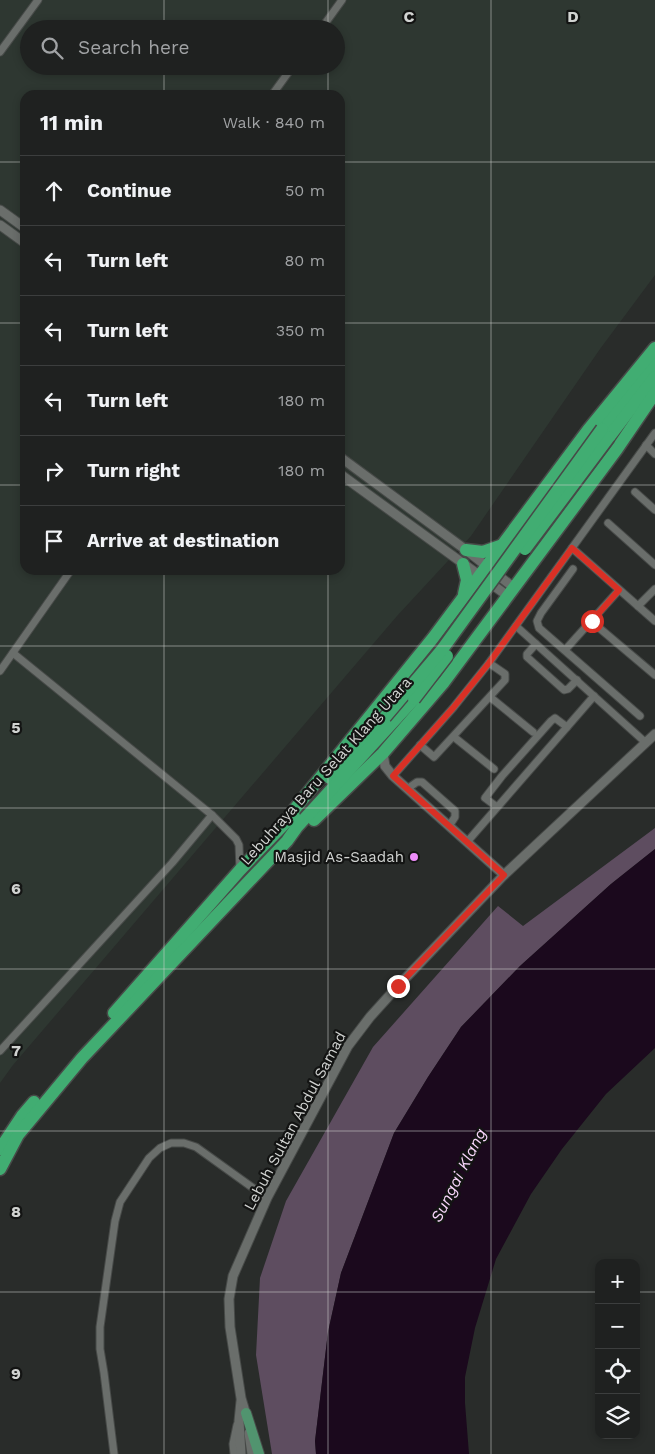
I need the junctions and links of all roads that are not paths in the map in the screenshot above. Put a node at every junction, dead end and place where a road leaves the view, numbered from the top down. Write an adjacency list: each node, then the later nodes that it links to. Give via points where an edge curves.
1 (38, 0): 3 (street)
2 (342, 0): 4 (street)
3 (23, 20)
4 (328, 20)
5 (20, 25): 6 (street)
6 (0, 52)
7 (287, 75): 8 (street)
8 (276, 90)
9 (0, 210): 10 (street)
10 (20, 224)
11 (0, 225): 12 (street)
12 (20, 239)
13 (655, 348): 26 (highway)
14 (655, 362): 17 (highway, Lebuhraya Baru Selat Klang Utara)
15 (655, 378): 17 (highway, Lebuhraya Baru Selat Klang Utara)
16 (655, 393): 36 (highway)
17 (605, 433): 65 (highway, Lebuhraya Baru Selat Klang Utara, bridge, via 441,651 298,814); 67 (highway, Lebuhraya Baru Selat Klang Utara, bridge, via 414,699)
18 (655, 434): 19 (street)
19 (646, 445): 20 (street); 27 (street)
20 (655, 454)
21 (345, 461): 28 (street)
22 (345, 478): 29 (street)
23 (635, 492): 24 (street)
24 (655, 510)
25 (608, 522): 30 (street)
26 (500, 546): 28 (highway, via 483,552); 32 (highway)
27 (572, 548): 35 (street); 41 (street)
28 (466, 550): 32 (street)
29 (463, 564): 32 (street); 37 (highway, via 467,580)
30 (655, 565)
31 (573, 569): 43 (street, via 537,621 539,628)
32 (483, 571): 36 (street); 37 (highway)
33 (68, 575): 44 (street)
34 (655, 589): 38 (street)
35 (619, 590): 38 (street); 39 (street)
36 (511, 592): 58 (highway, via 444,682)
37 (462, 599): 65 (highway)
38 (638, 606): 40 (street)
39 (592, 621): 43 (street); 47 (street)
40 (655, 621)
41 (516, 626): 42 (street); 45 (street)
42 (536, 644): 48 (street); 48 (street, via 527,658 564,690)
43 (565, 650): 51 (street)
44 (13, 653): 46 (street); 64 (street)
45 (489, 663): 50 (street, via 505,674 505,680); 57 (street)
46 (0, 671)
47 (655, 675)
48 (576, 680): 49 (street)
49 (594, 696): 52 (street); 56 (street)
50 (490, 697): 53 (street); 55 (street)
51 (640, 716)
52 (567, 727): 63 (street); 63 (street, via 555,718 551,721 502,776 485,798)
53 (533, 732)
54 (655, 734): 56 (street, Lebuh Sultan Abdul Samad)
55 (454, 736): 57 (street, via 434,757); 60 (street)
56 (645, 742): 70 (street, Lebuh Sultan Abdul Samad)
57 (420, 745): 61 (street)
58 (383, 753): 59 (highway); 61 (street, via 385,766)
59 (369, 766): 61 (street); 67 (highway, via 302,831)
60 (494, 770)
61 (393, 776): 62 (street)
62 (407, 789): 66 (street); 66 (street, via 422,782 455,811)
63 (497, 807): 68 (street)
64 (212, 815): 69 (street, via 240,846); 71 (street)
65 (288, 819): 69 (highway, Lebuhraya Baru Selat Klang Utara)
66 (449, 826): 68 (street)
67 (287, 841): 75 (highway, Lebuhraya Baru Selat Klang Utara, via 82,1058 18,1135)
68 (467, 842): 70 (street)
69 (240, 870): 72 (highway, Lebuhraya Baru Selat Klang Utara)
70 (504, 875): 76 (street, Lebuh Sultan Abdul Samad, via 398,986 348,1046)
71 (0, 1051)
72 (22, 1116): 73 (street); 74 (highway, Lebuhraya Baru Selat Klang Utara)
73 (0, 1142)
74 (0, 1149)
75 (0, 1169)
76 (267, 1198): 77 (street, Lebuh Sultan Abdul Samad, via 233,1276 229,1300); 80 (street, via 184,1142 160,1148 149,1158 120,1202 100,1327)
77 (242, 1417): 78 (street, Lebuh Sultan Abdul Samad); 79 (main road)
78 (238, 1453)
79 (254, 1453)
80 (114, 1454)

